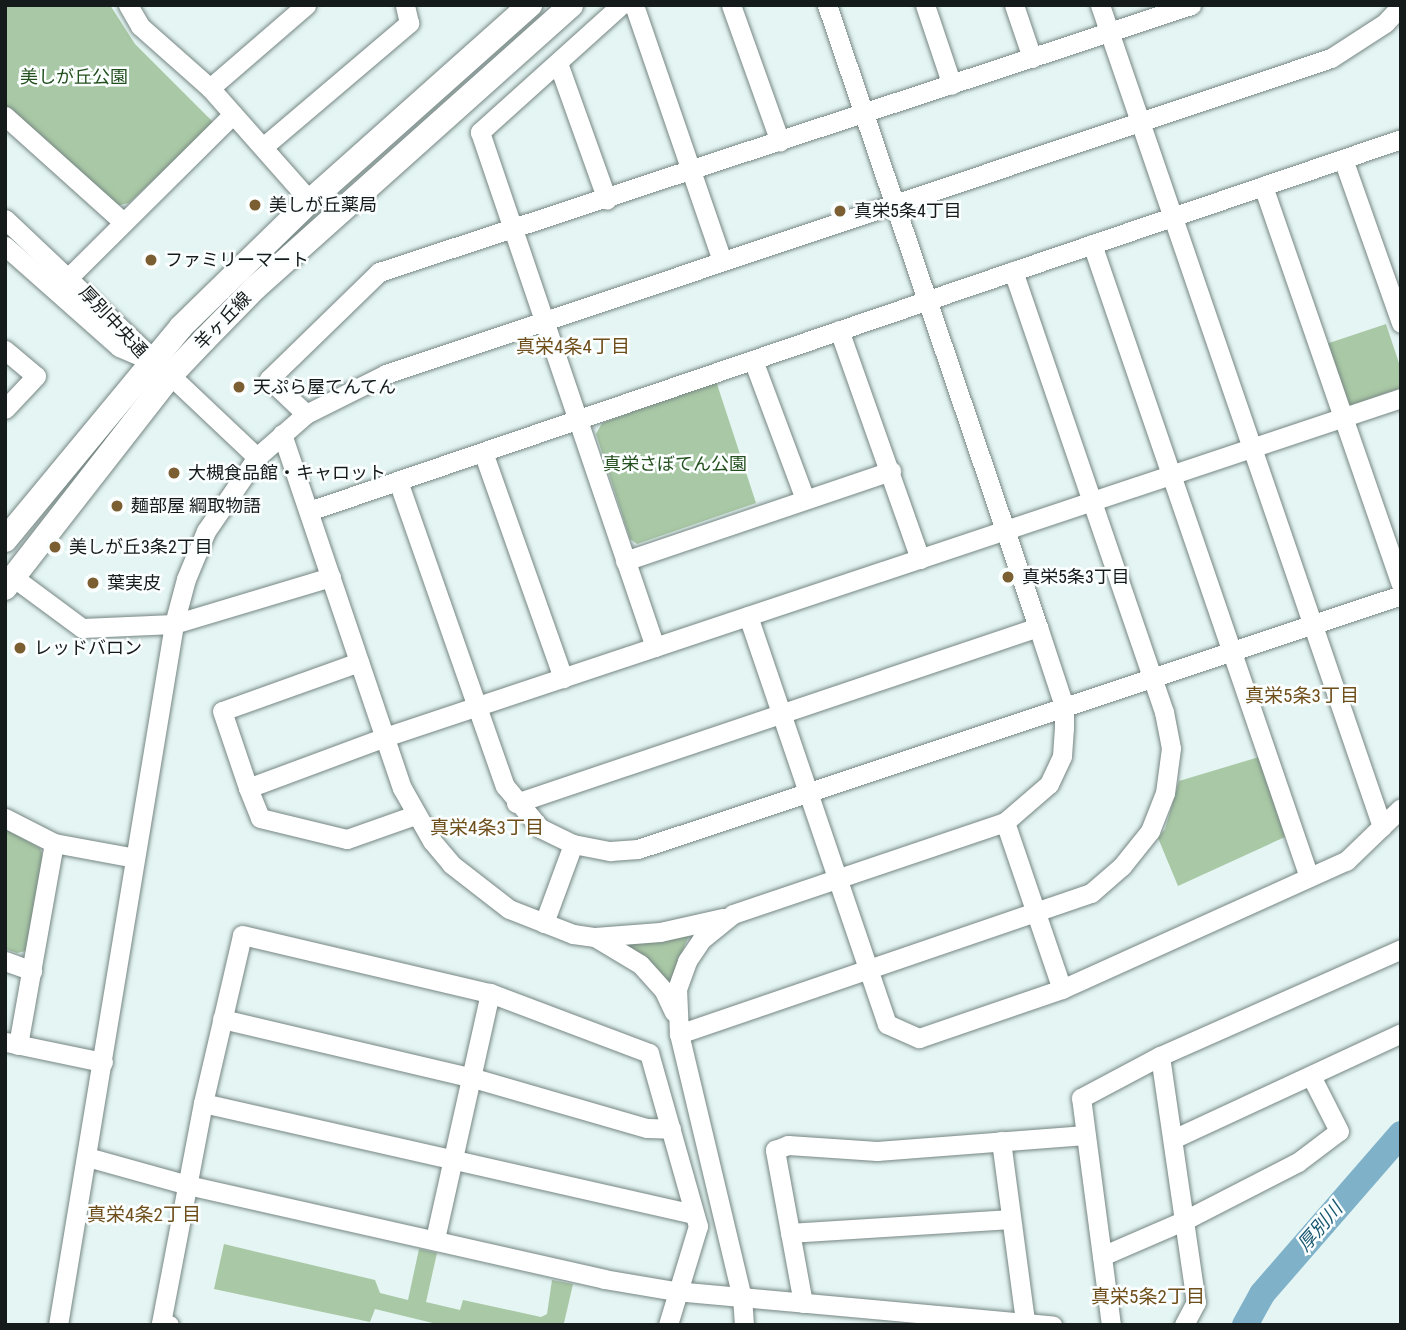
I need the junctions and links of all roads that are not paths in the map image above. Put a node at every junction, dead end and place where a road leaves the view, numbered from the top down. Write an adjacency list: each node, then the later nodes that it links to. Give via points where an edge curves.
1 (128, 5): 21 (street, via 155,41)
2 (306, 5): 21 (street)
3 (405, 5): 28 (street, via 409,23)
4 (571, 5): 17 (main road, 羊ヶ丘線)
5 (621, 5): 19 (street)
6 (634, 5): 30 (street)
7 (731, 5): 27 (street)
8 (827, 5): 24 (street)
9 (925, 5): 20 (street)
10 (1014, 5): 18 (street)
11 (1100, 5): 16 (street)
12 (1191, 5): 16 (street)
13 (1401, 6): 15 (street)
14 (520, 9): 17 (street); 33 (main road, 羊ヶ丘線)
15 (1393, 24): 25 (street, via 1331,58)
16 (1109, 31): 18 (street); 25 (street)
17 (538, 37): 50 (main road, 羊ヶ丘線)
18 (1032, 58): 20 (street)
19 (558, 63): 32 (street); 38 (street, via 480,132)
20 (952, 85): 24 (street)
21 (210, 88): 22 (street)
22 (233, 114): 28 (street); 37 (street)
23 (5, 116): 37 (street)
24 (864, 116): 27 (street); 34 (street)
25 (1139, 120): 34 (street); 35 (street)
26 (1401, 139): 29 (street)
27 (780, 142): 30 (street)
28 (263, 147): 33 (street)
29 (1343, 159): 31 (street); 46 (street)
30 (693, 171): 32 (street); 41 (street)
31 (1264, 186): 35 (street); 54 (street)
32 (607, 200): 38 (street)
33 (310, 201): 50 (main road, 羊ヶ丘線)
34 (893, 202): 41 (street); 44 (street)
35 (1172, 217): 39 (street); 57 (street)
36 (5, 219): 43 (street, 厚別中央通)
37 (122, 221): 43 (street)
38 (511, 228): 45 (street); 53 (street, via 379,272 269,379)
39 (1093, 244): 42 (street); 61 (street)
40 (5, 246): 50 (street, 厚別中央通, via 119,347)
41 (722, 260): 45 (street)
42 (1013, 271): 44 (street); 64 (street)
43 (69, 277): 50 (street, 厚別中央通)
44 (926, 301): 47 (street); 66 (street)
45 (543, 320): 53 (street, via 386,374); 55 (street)
46 (1401, 323)
47 (839, 330): 49 (street); 60 (street)
48 (5, 350): 52 (street, via 36,376)
49 (753, 360): 55 (street); 63 (street)
50 (160, 369): 59 (street); 67 (main road, 羊ヶ丘線); 71 (main road, 羊ヶ丘線)
51 (1401, 398): 54 (street)
52 (5, 409)
53 (306, 414): 56 (street)
54 (1345, 417): 57 (street); 72 (street)
55 (575, 421): 58 (street); 69 (street)
56 (282, 434): 59 (street); 65 (street)
57 (1253, 447): 61 (street); 76 (street)
58 (483, 452): 62 (street); 81 (street)
59 (257, 457): 75 (street, via 206,531)
60 (891, 471): 63 (street); 68 (street)
61 (1172, 474): 64 (street); 79 (street)
62 (398, 481): 65 (street); 84 (street)
63 (805, 499): 69 (street)
64 (1093, 501): 66 (street); 82 (street)
65 (309, 511): 70 (street)
66 (1005, 530): 68 (street); 77 (street)
67 (5, 540)
68 (920, 559): 74 (street)
69 (625, 561): 78 (street)
70 (331, 577): 75 (street); 80 (street)
71 (9, 582): 75 (street, via 82,628)
72 (1401, 584)
73 (1401, 595): 76 (street)
74 (748, 616): 78 (street); 85 (street)
75 (174, 624): 97 (street)
76 (1314, 626): 79 (street); 94 (street)
77 (1038, 627): 83 (street); 85 (street)
78 (655, 647): 81 (street)
79 (1233, 652): 82 (street); 98 (street)
80 (359, 662): 86 (street); 87 (street, via 222,711)
81 (563, 678): 84 (street)
82 (1154, 678): 83 (street); 101 (street, via 1171,748 1165,793 1150,831 1122,866 1091,893)
83 (1064, 706): 88 (street); 93 (street, via 1062,756 1049,784)
84 (475, 707): 86 (street); 89 (street)
85 (783, 713): 88 (street); 89 (street)
86 (384, 737): 87 (street); 91 (street)
87 (248, 788): 91 (street, via 260,818 347,839)
88 (809, 794): 96 (street, via 638,849 610,852); 99 (street)
89 (516, 803): 96 (street, via 541,828)
90 (1401, 808): 94 (street)
91 (415, 815): 102 (street, via 451,864 479,889 509,909)
92 (5, 818): 95 (street)
93 (1005, 822): 99 (street); 101 (street)
94 (1382, 827): 98 (street, via 1346,862)
95 (54, 843): 97 (street); 107 (street)
96 (573, 844): 102 (street)
97 (135, 858): 115 (street)
98 (1309, 877): 108 (street)
99 (836, 880): 100 (street); 106 (street)
100 (733, 914): 103 (street, via 660,932); 111 (street, via 701,940 687,961 677,989)
101 (1037, 914): 106 (street); 108 (street)
102 (544, 923): 103 (street)
103 (595, 937): 111 (street, via 640,964 664,991)
104 (1401, 949): 114 (street)
105 (5, 961): 107 (street)
106 (869, 970): 108 (street, via 887,1024 919,1038); 111 (street)
107 (32, 971): 113 (street)
108 (1062, 989)
109 (490, 993): 110 (street, via 242,935); 116 (street); 119 (street, via 649,1053)
110 (222, 1019): 116 (street); 118 (street)
111 (677, 1025): 133 (street)
112 (1401, 1033): 117 (street)
113 (11, 1043): 115 (street)
114 (1160, 1056): 120 (street, via 1081,1098); 121 (street)
115 (103, 1062): 123 (street)
116 (470, 1077): 119 (street, via 647,1128); 124 (street)
117 (1312, 1078): 121 (street); 128 (street, via 1339,1131 1298,1162)
118 (203, 1103): 124 (street); 125 (street)
119 (671, 1129): 126 (street)
120 (1085, 1135): 122 (street); 131 (street)
121 (1173, 1139): 128 (street)
122 (1000, 1141): 127 (street); 129 (street, via 877,1151 788,1145 775,1150)
123 (87, 1157): 125 (street); 137 (street)
124 (452, 1161): 126 (street); 130 (street)
125 (188, 1185): 130 (street); 138 (street, via 161,1323)
126 (694, 1214): 132 (street, via 698,1226)
127 (1010, 1219): 129 (street); 136 (street)
128 (1185, 1220): 131 (street); 143 (street, via 1196,1302)
129 (790, 1233): 134 (street)
130 (435, 1239): 132 (street)
131 (1102, 1256): 142 (street)
132 (675, 1291): 133 (street); 139 (street)
133 (742, 1298): 134 (street); 140 (street)
134 (803, 1303): 135 (street)
135 (838, 1316): 136 (street)
136 (1026, 1322): 141 (street)
137 (58, 1325)
138 (169, 1325)
139 (668, 1325)
140 (744, 1325)
141 (1052, 1325)
142 (1111, 1325)
143 (1184, 1325)

